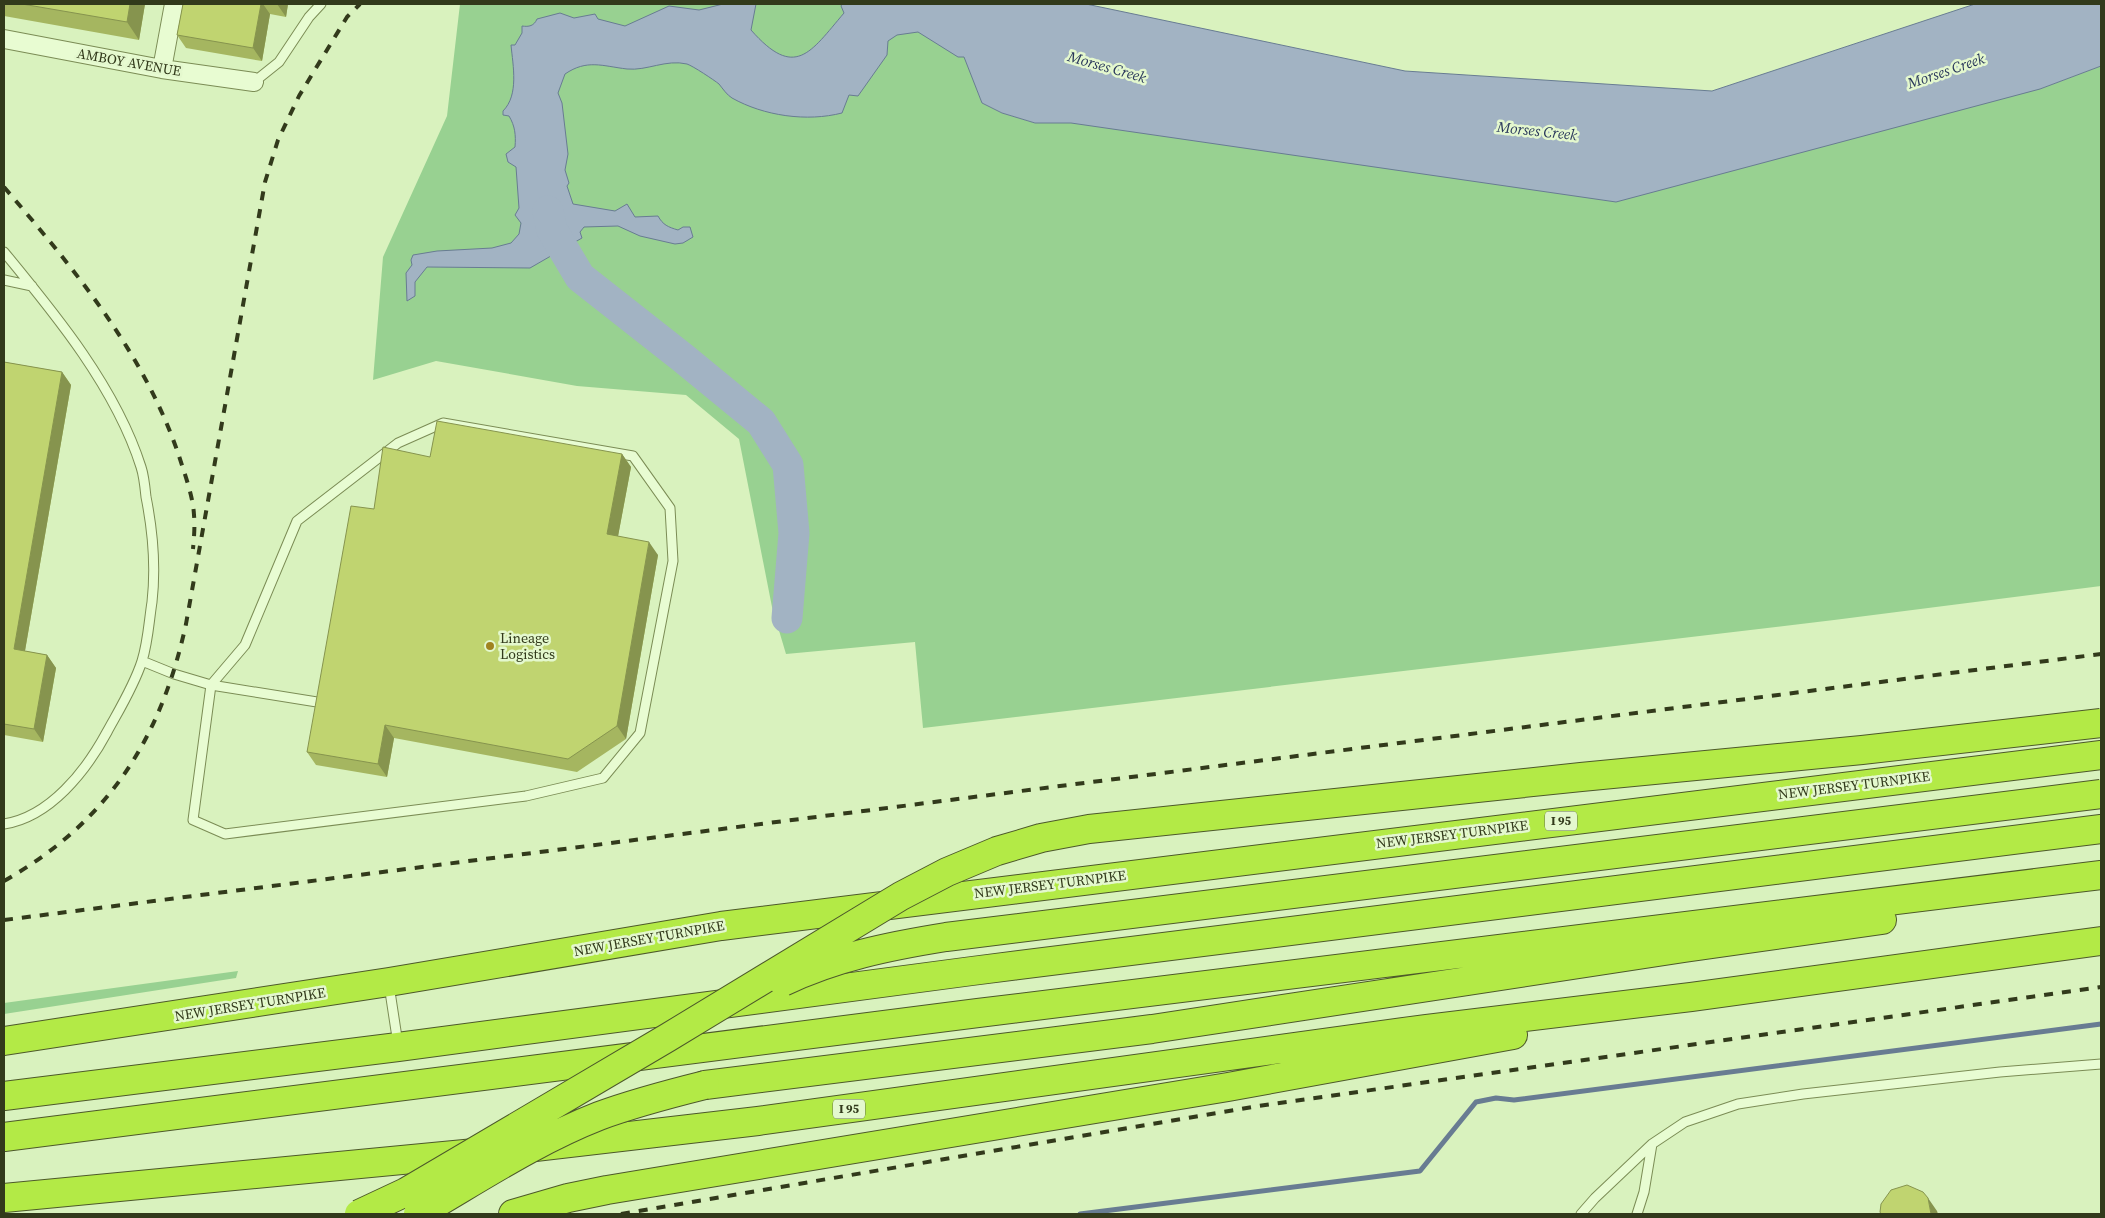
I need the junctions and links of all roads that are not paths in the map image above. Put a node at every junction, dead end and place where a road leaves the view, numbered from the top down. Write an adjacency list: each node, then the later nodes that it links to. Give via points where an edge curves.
1 (174, 4): 4 (street)
2 (321, 4): 5 (lane, via 279,62)
3 (4, 39): 4 (street, AMBOY AVENUE)
4 (162, 69): 5 (street, AMBOY AVENUE)
5 (254, 82)
6 (4, 252): 8 (lane)
7 (4, 280): 8 (lane)
8 (32, 286): 9 (lane, via 93,370 125,425 142,468 155,574)
9 (142, 661): 10 (lane); 15 (lane, via 98,750 71,784 40,811 19,822)
10 (211, 684): 10 (lane, via 193,820 225,834 526,796 602,778 640,733 673,561 670,508 633,456 443,423 398,444 297,520 245,645); 11 (lane)
11 (317, 702)
12 (2101, 723): 22 (highway, bridge, via 1099,828 1041,838 997,851 901,896)
13 (2101, 756): 20 (highway, NEW JERSEY TURNPIKE / I 95, via 721,926)
14 (2101, 794): 22 (highway, bridge, via 889,946 844,958 790,979)
15 (4, 824)
16 (2101, 829): 24 (highway, via 972,971)
17 (2101, 875): 18 (highway, via 1985,889)
18 (1683, 937): 27 (highway, via 988,1011); 31 (highway, bridge, via 1152,1028 705,1085 598,1117 546,1140)
19 (2101, 941): 21 (highway, I 95)
20 (389, 982): 23 (highway, NEW JERSEY TURNPIKE / I 95); 24 (lane)
21 (1691, 997): 29 (highway, I 95, via 1425,1029 630,1137); 32 (highway, via 1470,1044 608,1190)
22 (667, 1038): 30 (highway, bridge, via 406,1192)
23 (4, 1041)
24 (398, 1047): 26 (highway)
25 (2101, 1064): 28 (lane, via 1980,1074 1738,1104 1686,1122)
26 (4, 1096)
27 (4, 1137)
28 (1652, 1144): 33 (lane); 34 (lane)
29 (4, 1198)
30 (359, 1214)
31 (418, 1214)
32 (513, 1214)
33 (1582, 1214)
34 (1637, 1214)

